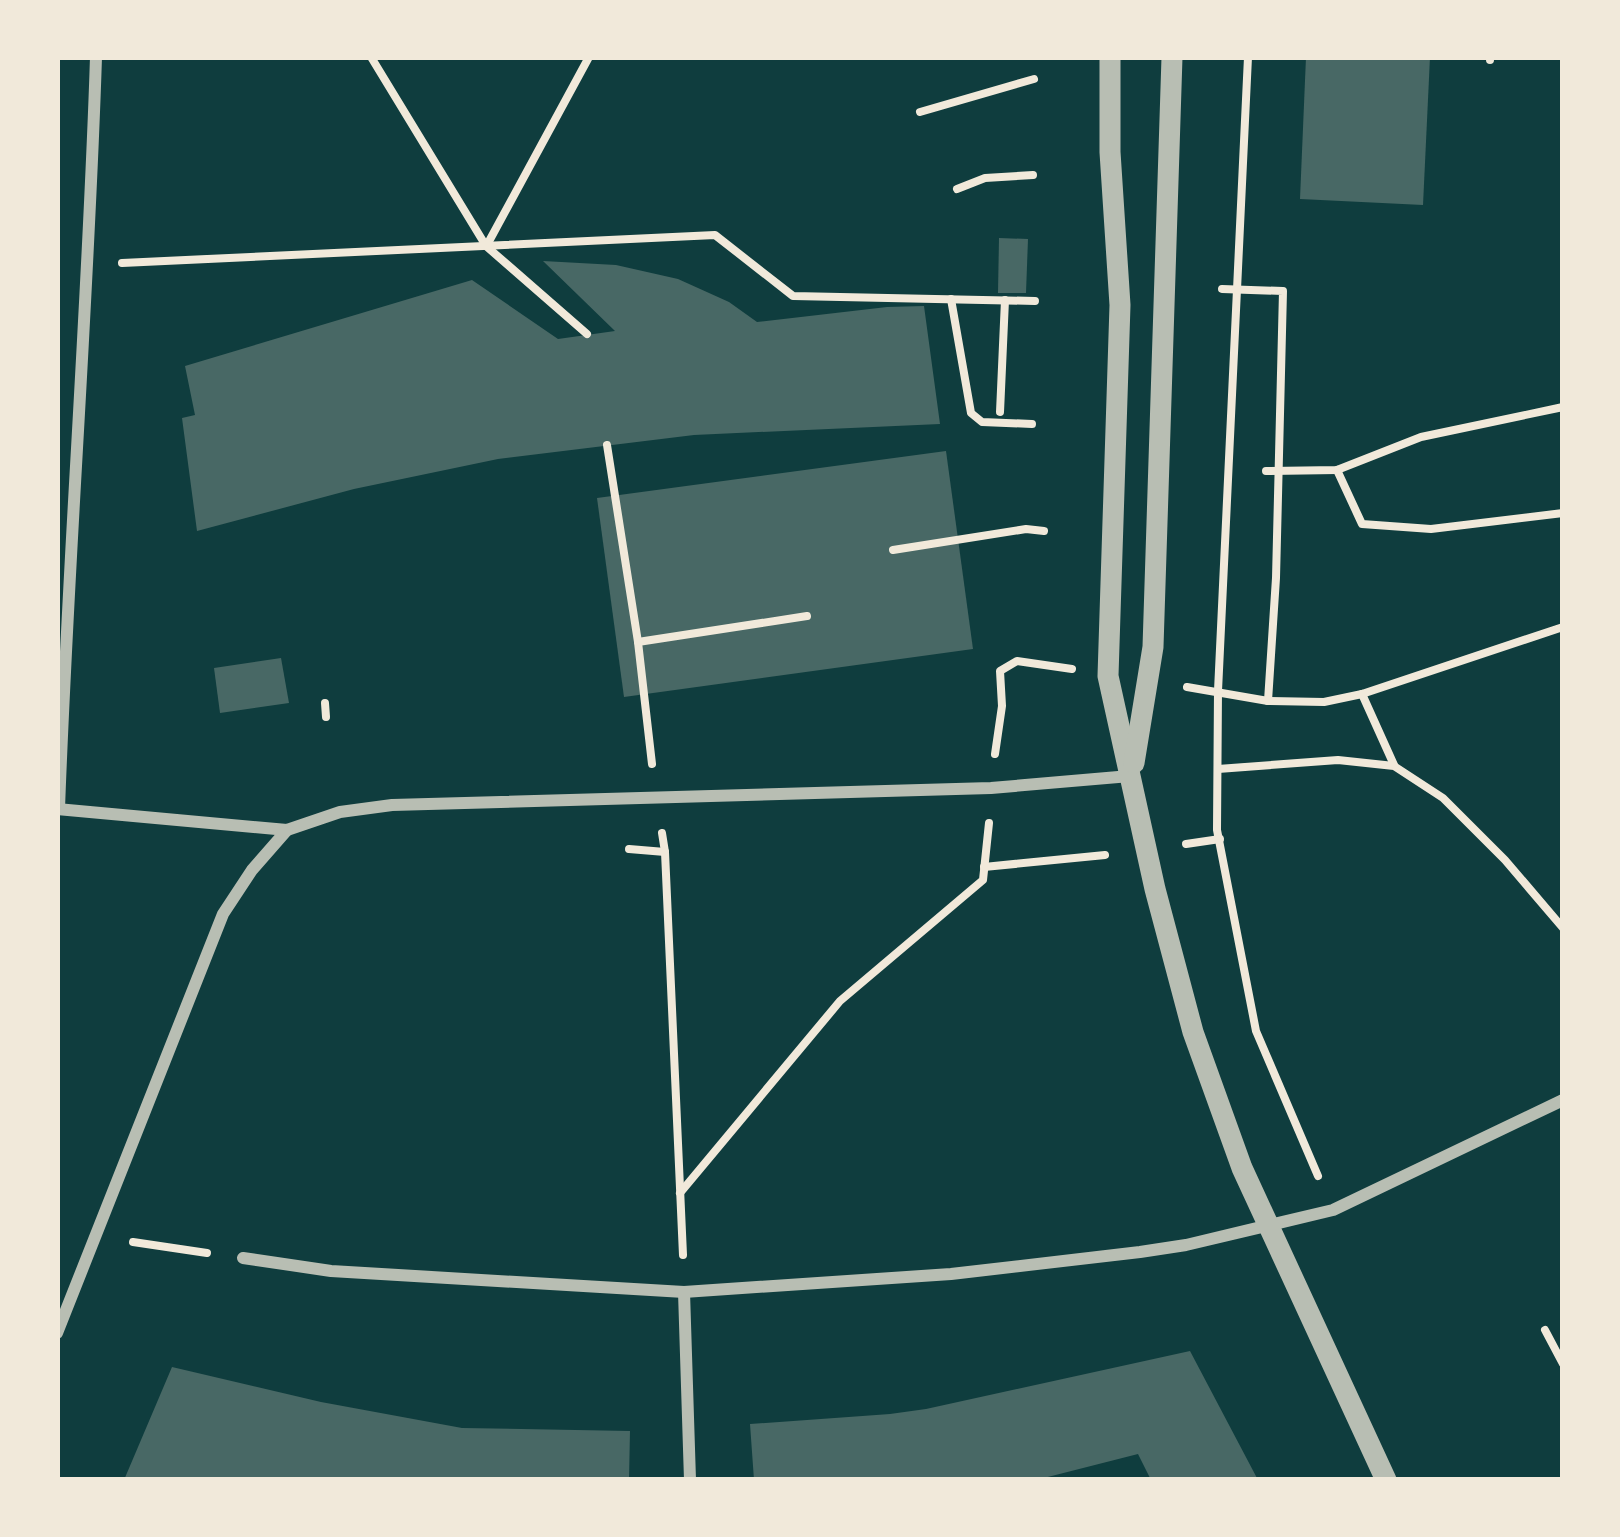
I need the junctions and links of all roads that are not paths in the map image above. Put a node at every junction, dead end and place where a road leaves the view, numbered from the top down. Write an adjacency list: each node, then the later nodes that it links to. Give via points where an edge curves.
1 (96, 57): 5 (street)
2 (1110, 57): 4 (street, via 1120,355 1108,676)
3 (1172, 57): 4 (street, via 1153,647)
4 (1132, 776): 6 (street, via 991,788 392,805); 8 (street, via 1193,1032)
5 (58, 809): 6 (street)
6 (287, 830): 11 (street, via 223,914)
7 (1563, 1100): 8 (street, via 1333,1210)
8 (1268, 1227): 10 (street, via 950,1274); 13 (street)
9 (243, 1258): 10 (street, via 331,1271)
10 (684, 1292): 12 (street)
11 (58, 1331)
12 (690, 1480)
13 (1386, 1480)

